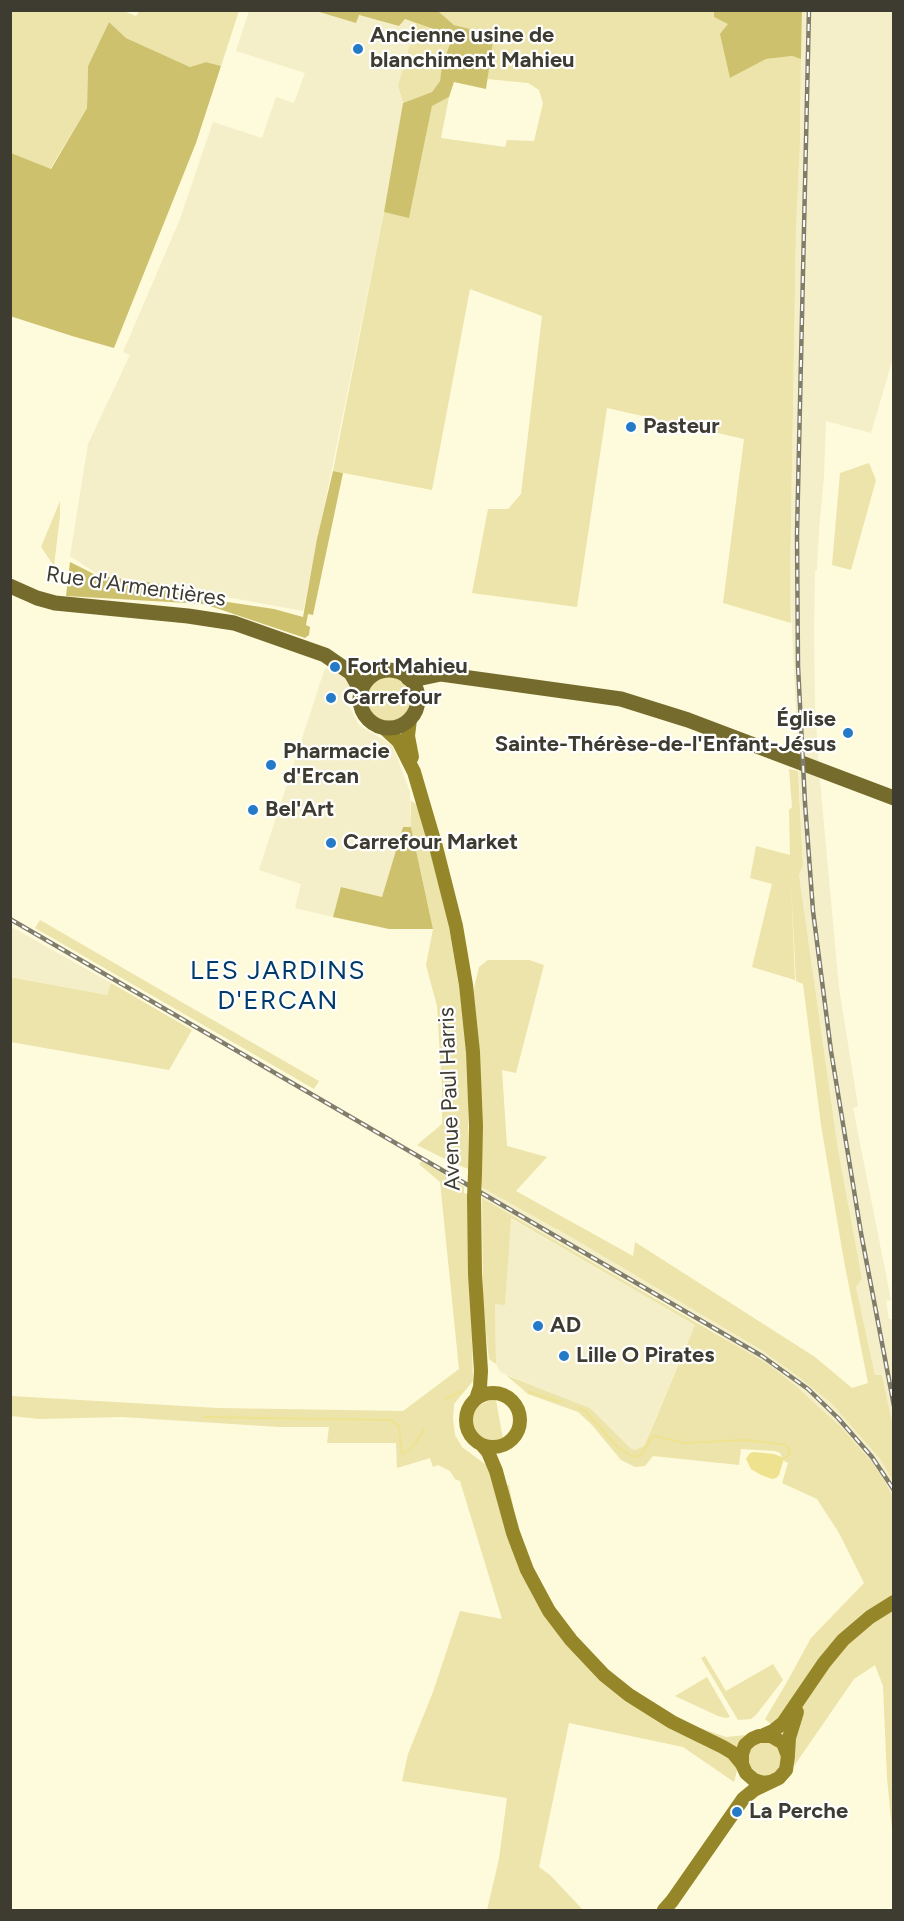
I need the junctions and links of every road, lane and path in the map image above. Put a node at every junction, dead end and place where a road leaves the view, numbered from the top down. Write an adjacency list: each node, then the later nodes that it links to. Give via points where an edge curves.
1 (10, 586): 2 (main road, Rue d'Armentières, via 55,603 220,620)
2 (325, 655): 3 (main road, Rue d'Armentières); 6 (main road, Rue d'Armentières, via 353,675)
3 (379, 672): 5 (main road, via 393,671); 6 (main road, via 366,681)
4 (453, 677): 5 (main road, via 438,674); 7 (main road, via 431,683); 11 (main road, via 621,699 688,720)
5 (408, 678): 7 (main road)
6 (361, 691): 9 (main road, via 365,715)
7 (417, 700): 8 (main road)
8 (410, 719): 9 (main road, via 400,726); 10 (main road, Avenue Paul Harris, via 408,736)
9 (384, 728): 10 (main road, Avenue Paul Harris, via 402,746)
10 (417, 780): 12 (main road, Avenue Paul Harris, bridge, via 449,898 466,985 474,1080 475,1280)
11 (894, 798)
12 (481, 1351): 13 (main road, Avenue Paul Harris); 14 (main road, Avenue Paul Harris)
13 (496, 1393): 14 (main road); 15 (main road, Avenue Paul Harris, via 511,1401 519,1415 517,1431)
14 (476, 1398): 16 (main road, Avenue Paul Harris, via 468,1408 466,1424 471,1436)
15 (506, 1443): 16 (main road); 17 (main road, Avenue Paul Harris)
16 (482, 1445): 17 (main road, Avenue Paul Harris, via 492,1460)
17 (503, 1493): 20 (main road, Avenue Paul Harris, via 513,1533 531,1578 571,1640 604,1676 629,1695 664,1718)
18 (894, 1602): 19 (main road, Avenue Paul Harris, via 843,1640)
19 (808, 1686): 21 (main road, Avenue Paul Harris, via 783,1723); 22 (main road, Avenue Paul Harris, via 792,1725)
20 (703, 1736): 21 (main road, Avenue Paul Harris, via 730,1743); 23 (main road, Avenue Paul Harris, via 729,1751)
21 (759, 1736): 22 (main road, via 779,1740); 23 (main road, via 744,1747)
22 (788, 1754): 24 (main road, via 785,1772)
23 (743, 1767): 24 (main road, via 756,1781); 25 (main road, via 740,1789)
24 (770, 1782): 25 (main road, via 742,1798)
25 (698, 1858): 26 (main road)
26 (674, 1893): 27 (main road); 28 (main road)
27 (654, 1911)
28 (664, 1911)

